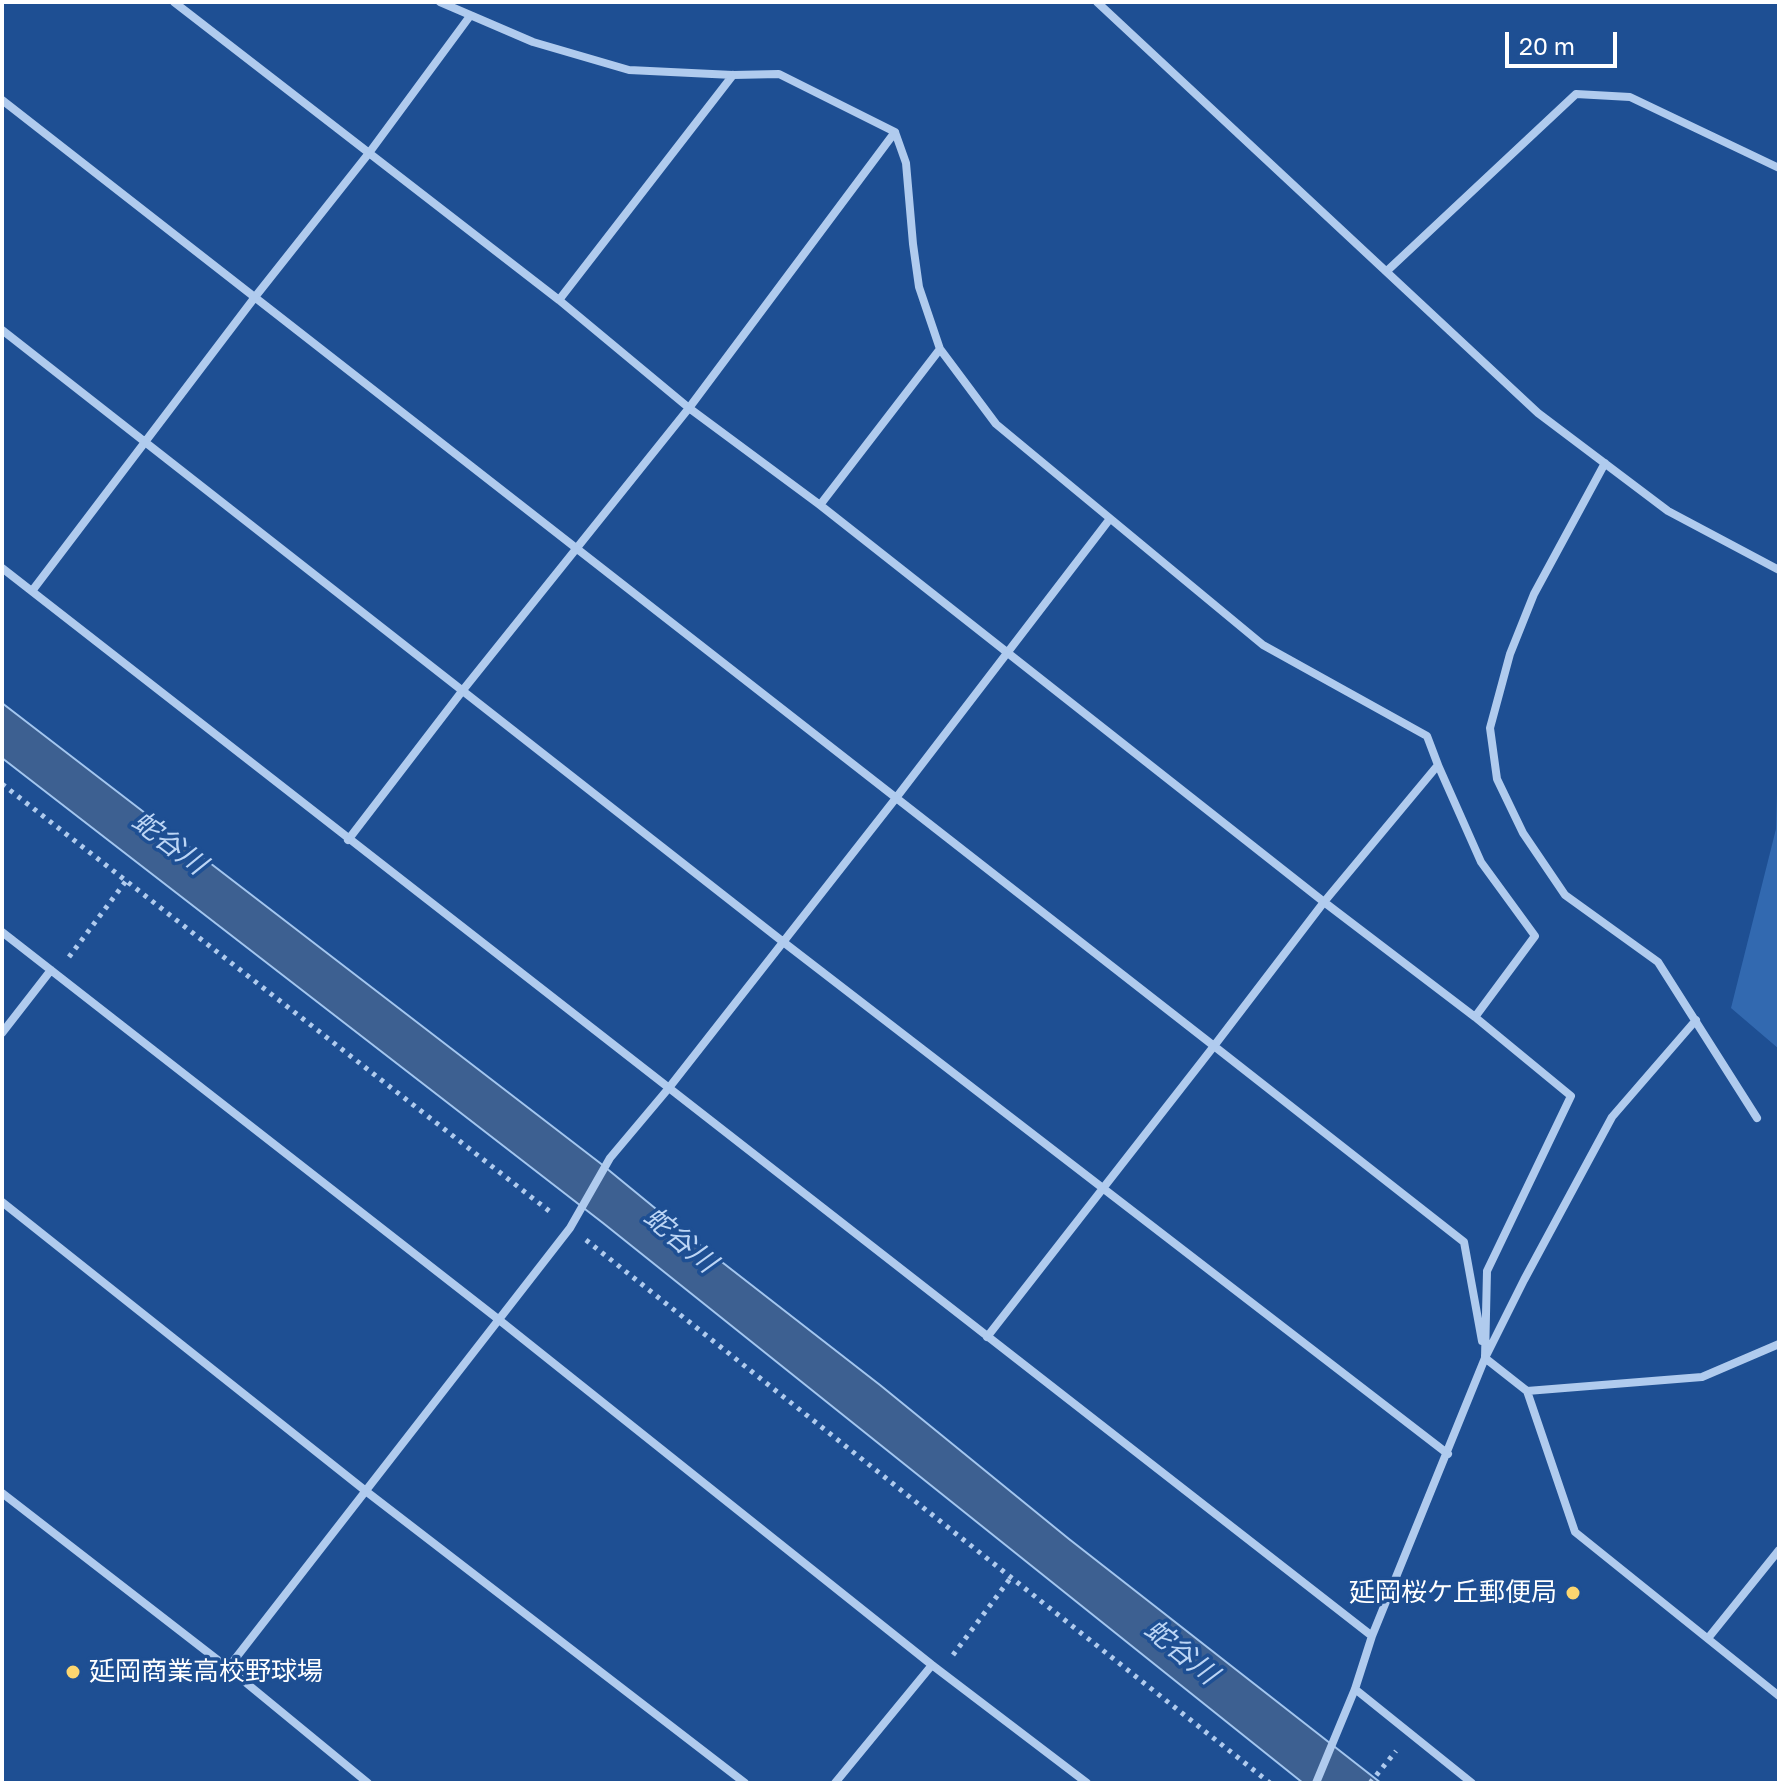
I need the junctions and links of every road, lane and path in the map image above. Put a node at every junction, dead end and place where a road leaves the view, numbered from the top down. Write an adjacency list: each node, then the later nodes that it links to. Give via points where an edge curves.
1 (174, 2): 8 (street)
2 (440, 2): 4 (street)
3 (1097, 2): 10 (street)
4 (470, 16): 5 (street, via 533,42 629,70); 8 (street)
5 (733, 75): 7 (street, via 779,74); 12 (street)
6 (2, 100): 11 (street)
7 (895, 132): 14 (street, via 906,163 919,287); 15 (street)
8 (369, 153): 11 (street); 12 (street)
9 (1779, 168): 10 (street, via 1630,97 1576,94)
10 (1388, 270): 17 (street, via 1538,413)
11 (255, 297): 16 (street); 20 (street)
12 (559, 300): 15 (street)
13 (2, 330): 16 (street)
14 (940, 349): 18 (street); 19 (street, via 996,424)
15 (689, 408): 18 (street); 20 (street)
16 (144, 443): 23 (street); 25 (street)
17 (1605, 463): 22 (street, via 1668,511); 36 (street, via 1534,594 1510,654 1490,728 1497,779 1523,833 1565,895 1658,962)
18 (820, 505): 24 (street)
19 (1109, 520): 24 (street); 26 (street, via 1263,645 1427,736)
20 (576, 549): 25 (street); 28 (street)
21 (2, 568): 23 (street)
22 (1779, 570)
23 (32, 591): 29 (street)
24 (1007, 652): 28 (street); 31 (street)
25 (463, 690): 29 (street); 33 (street)
26 (1438, 765): 31 (street); 35 (street, via 1481,862 1535,936)
27 (2, 784): 30 (path)
28 (896, 798): 33 (street); 38 (street)
29 (348, 840): 39 (street)
30 (126, 881): 34 (path); 43 (path)
31 (1324, 902): 35 (street); 38 (street)
32 (2, 932): 34 (street)
33 (782, 941): 39 (street); 41 (street)
34 (53, 972): 37 (street); 44 (street)
35 (1475, 1017): 47 (street, via 1571,1096 1487,1271)
36 (1696, 1020): 40 (street); 47 (street, via 1612,1117)
37 (2, 1033)
38 (1214, 1046): 41 (street); 47 (street, via 1464,1242)
39 (668, 1089): 43 (street, via 610,1158); 45 (street)
40 (1757, 1118)
41 (1104, 1187): 45 (street); 49 (street)
42 (2, 1202): 50 (street)
43 (570, 1228): 44 (street); 53 (path)
44 (498, 1319): 50 (street); 56 (street)
45 (987, 1337): 54 (street)
46 (1779, 1344): 48 (street, via 1702,1377)
47 (1485, 1358): 48 (street); 49 (street)
48 (1527, 1391): 55 (street, via 1575,1532)
49 (1448, 1454): 54 (street)
50 (367, 1492): 57 (street); 63 (street)
51 (2, 1493): 57 (street)
52 (1779, 1550): 55 (street)
53 (1012, 1576): 58 (path); 66 (path)
54 (1372, 1636): 59 (street)
55 (1709, 1637): 60 (street)
56 (932, 1665): 58 (street); 64 (street)
57 (228, 1668): 62 (street)
58 (940, 1671): 65 (street)
59 (1355, 1689): 67 (street); 69 (street)
60 (1779, 1696)
61 (1382, 1743): 68 (path, via 1396,1751)
62 (368, 1783)
63 (745, 1783)
64 (835, 1783)
65 (1087, 1783)
66 (1270, 1783)
67 (1316, 1783)
68 (1370, 1783)
69 (1472, 1783)

